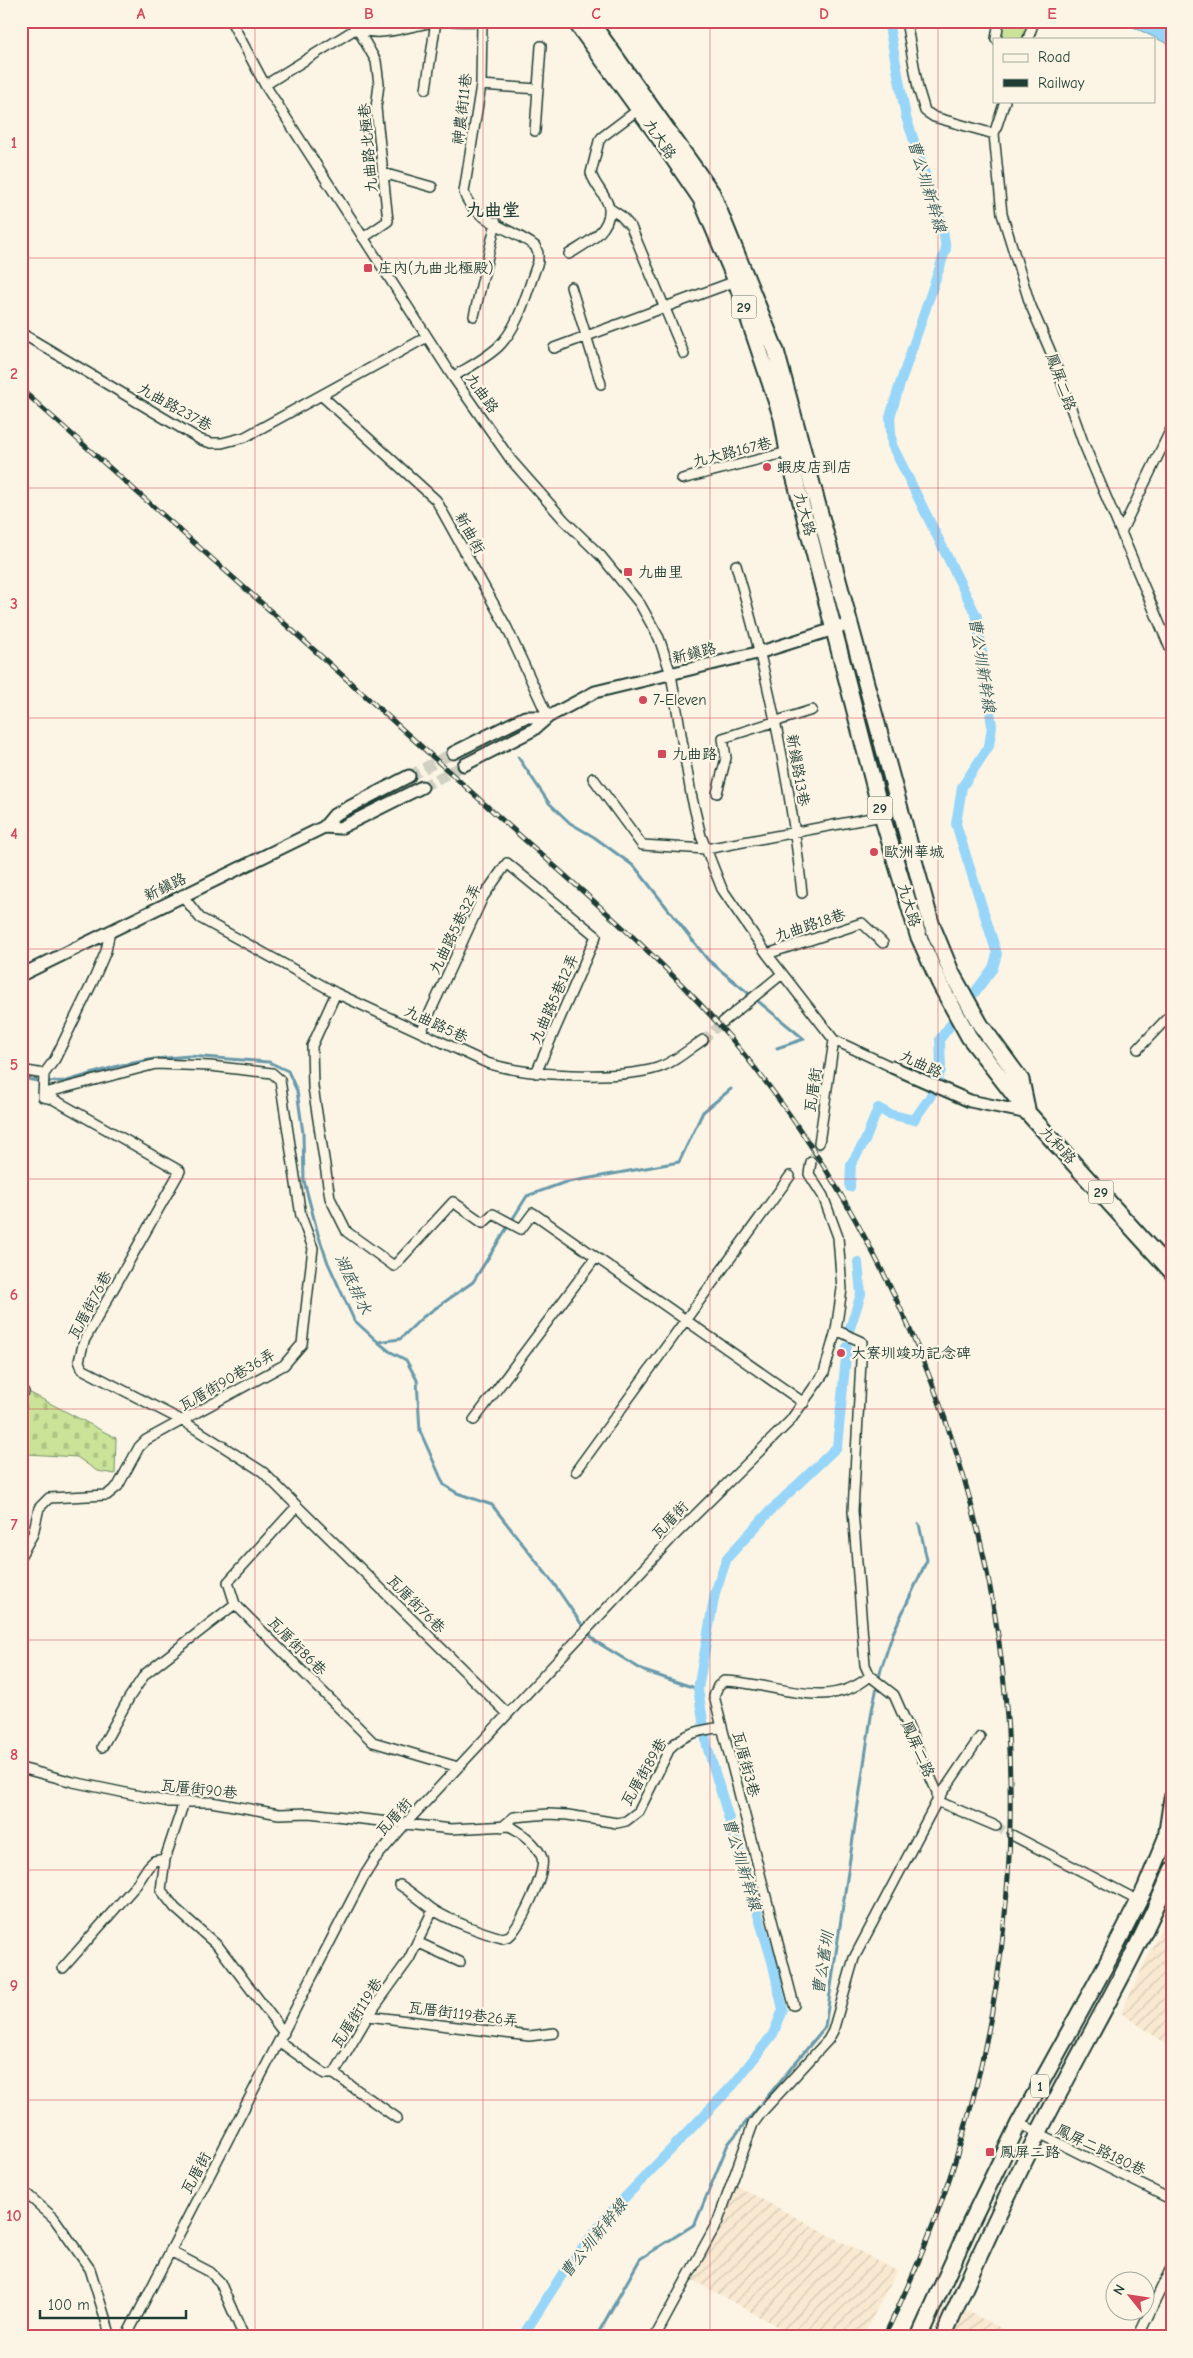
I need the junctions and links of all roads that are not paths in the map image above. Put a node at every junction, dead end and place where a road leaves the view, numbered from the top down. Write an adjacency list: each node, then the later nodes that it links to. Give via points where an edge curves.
1 (231, 21): 14 (street, 九曲路)
2 (482, 21): 8 (street); 15 (street, 神農街11巷)
3 (575, 21): 19 (main road, 九大路 / 29)
4 (590, 21): 47 (main road, 九大路 / 29, via 712,193 776,351)
5 (906, 21): 21 (street, via 925,111 934,117)
6 (999, 21): 11 (street)
7 (1034, 21): 12 (street)
8 (436, 22): 10 (street); 16 (street)
9 (354, 25): 10 (street, via 364,32); 14 (street); 22 (street, 九曲路北極巷, via 376,61 376,108)
10 (390, 26)
11 (996, 38)
12 (1028, 38)
13 (541, 46): 17 (street)
14 (266, 85): 26 (street, 九曲路)
15 (481, 85): 17 (street); 25 (street, 神農街11巷, via 464,192 473,210)
16 (426, 89)
17 (538, 89): 20 (street)
18 (1005, 102): 21 (street, 鳳屏二路)
19 (639, 109): 24 (street, via 602,136 600,141 591,173); 28 (main road, 九大路 / 29, via 700,199)
20 (535, 131)
21 (994, 134): 45 (street, 鳳屏二路, via 1002,214 1030,304)
22 (384, 173): 23 (street); 26 (street, 九曲路北極巷, via 388,221)
23 (432, 188)
24 (609, 208): 27 (street, via 603,228 594,239); 30 (street, via 631,227)
25 (496, 222): 31 (street); 37 (street, via 535,246 538,262 514,326 506,338 491,352)
26 (363, 238): 34 (street, 九曲路)
27 (569, 254)
28 (736, 281): 30 (street); 41 (main road, 九大路 / 29, via 782,418)
29 (571, 287): 33 (street)
30 (665, 308): 33 (street); 36 (street)
31 (474, 316)
32 (21, 333): 39 (street, 九曲路237巷, via 210,443 245,437)
33 (586, 337): 35 (street); 38 (street)
34 (427, 338): 37 (street, 九曲路); 39 (street, 九曲路237巷)
35 (554, 348)
36 (684, 354)
37 (452, 377): 51 (street, 九曲路, via 510,460 601,556 640,604 659,638)
38 (601, 384)
39 (322, 396): 53 (street, 新曲街, via 436,500 507,628)
40 (1172, 428): 45 (street)
41 (788, 452): 42 (street, 九大路167巷); 48 (main road, 九大路 / 29)
42 (682, 479)
43 (21, 503): 44 (street)
44 (21, 519)
45 (1121, 532): 50 (street, 鳳屏二路)
46 (736, 565): 49 (street, 新鎮路13巷)
47 (850, 624): 48 (street, 新鎮路); 86 (main road, 九大路 / 29, via 931,923 952,974 980,1024 1021,1080)
48 (834, 628): 49 (street, 新鎮路); 61 (main road, 九大路 / 29)
49 (761, 652): 51 (street, 新鎮路); 54 (street, 新鎮路13巷)
50 (1172, 653)
51 (671, 674): 53 (street, 新鎮路, via 595,692); 64 (street, 九曲路, via 691,794)
52 (812, 710): 54 (street)
53 (548, 717): 55 (street, 新鎮路, via 525,717); 56 (street, 新鎮路, via 534,730)
54 (776, 722): 60 (street, via 723,738 726,758); 63 (street, 新鎮路13巷)
55 (453, 753)
56 (464, 765)
57 (409, 776): 62 (street, 新鎮路, via 334,815)
58 (593, 778): 64 (street, via 642,845)
59 (422, 787): 62 (street, 新鎮路, via 340,828)
60 (717, 793)
61 (882, 816): 63 (street); 77 (main road, 九大路 / 29, via 918,935)
62 (324, 827): 66 (street, 新鎮路)
63 (796, 832): 64 (street); 65 (street, 新鎮路13巷)
64 (706, 849): 70 (street, 九曲路, via 722,889)
65 (802, 893)
66 (182, 895): 67 (street, 新鎮路); 73 (street, 九曲路5巷, via 200,918)
67 (110, 931): 71 (street, 新鎮路); 84 (street, via 106,951 94,979 55,1059)
68 (596, 936): 76 (street, 九曲路5巷32弄, via 507,863 483,896); 83 (street, 九曲路5巷12弄)
69 (883, 943): 70 (street, 九曲路18巷, via 862,923)
70 (767, 954): 72 (street, 九曲路)
71 (21, 974)
72 (782, 974): 75 (street); 79 (street, 九曲路)
73 (336, 993): 76 (street, 九曲路5巷); 90 (street, via 312,1046 313,1087 330,1198 347,1232 394,1266 453,1202 483,1223 493,1214 521,1229 532,1213)
74 (1172, 1013): 80 (street)
75 (723, 1022)
76 (421, 1032): 83 (street, 九曲路5巷, via 506,1070)
77 (969, 1037): 86 (main road, 九和路 / 29)
78 (702, 1040): 83 (street, 九曲路5巷, via 658,1068 614,1075)
79 (834, 1040): 81 (street, 九曲路); 87 (street, 瓦厝街)
80 (1138, 1049)
81 (892, 1067): 86 (street, 九曲路, via 970,1101)
82 (21, 1070): 84 (street)
83 (536, 1073)
84 (44, 1074): 85 (street)
85 (45, 1093): 96 (street, 瓦厝街76巷, via 43,1097 53,1099 180,1171 84,1341 79,1361 82,1369); 96 (street, 瓦厝街90巷36弄, via 156,1064 249,1069 272,1073 280,1080 301,1216 312,1248 302,1344 284,1365)
86 (1028, 1113): 91 (main road, 九和路 / 29)
87 (819, 1143)
88 (811, 1162): 93 (street, 瓦厝街, via 809,1174 823,1196 838,1237 842,1289)
89 (790, 1176): 92 (street)
90 (596, 1257): 92 (street); 95 (street)
91 (1172, 1272)
92 (686, 1320): 94 (street); 97 (street)
93 (836, 1330): 94 (street, 瓦厝街, via 824,1372); 101 (street, via 862,1342 853,1511 865,1666)
94 (804, 1403): 102 (street, 瓦厝街)
95 (474, 1420)
96 (183, 1422): 98 (street, 瓦厝街76巷, via 263,1472); 99 (street, 瓦厝街90巷36弄, via 146,1440 118,1486 107,1495 49,1498 40,1508 34,1534)
97 (576, 1470)
98 (298, 1506): 100 (street, via 228,1582); 102 (street, 瓦厝街76巷)
99 (21, 1555)
100 (235, 1604): 105 (street, via 145,1674); 106 (street, 瓦厝街86巷, via 373,1742)
101 (873, 1678): 103 (street, 瓦厝街3巷, via 838,1692 801,1694 724,1681 714,1696); 109 (street, 鳳屏二路, via 894,1695 937,1792)
102 (508, 1714): 106 (street, 瓦厝街)
103 (718, 1727): 114 (street, 瓦厝街89巷, via 683,1736 670,1748 639,1811 632,1818 617,1823 548,1814 514,1817); 125 (street, 瓦厝街3巷)
104 (980, 1737): 109 (street)
105 (102, 1747)
106 (458, 1767): 112 (street, 瓦厝街)
107 (21, 1768): 110 (street, 瓦厝街90巷, via 73,1782 169,1802)
108 (1172, 1798): 116 (main road, 1)
109 (937, 1801): 113 (street); 141 (street, via 854,1958 834,2031 754,2124 718,2220)
110 (184, 1802): 112 (street, 瓦厝街90巷, via 211,1802 279,1814 309,1813); 117 (street)
111 (1172, 1820): 116 (main road, 1)
112 (406, 1823): 114 (street, 瓦厝街89巷, via 452,1830); 127 (street, 瓦厝街, via 363,1878)
113 (996, 1826)
114 (502, 1827): 121 (street, 瓦厝街89巷, via 516,1830 542,1858 535,1891 512,1934 502,1938 485,1933)
115 (1012, 1835): 120 (street)
116 (1166, 1838): 120 (main road, 1)
117 (165, 1859): 124 (street, via 148,1867 137,1884); 127 (street, via 161,1890 166,1898 218,1946)
118 (1172, 1870): 133 (main road, 1, via 1106,2007)
119 (400, 1886): 121 (street, 瓦厝街89巷, via 424,1900)
120 (1139, 1900): 132 (main road, 1)
121 (433, 1910): 122 (street, 瓦厝街119巷)
122 (417, 1942): 123 (street); 126 (street, 瓦厝街119巷, via 409,1959)
123 (460, 1962)
124 (63, 1968)
125 (794, 2005)
126 (368, 2016): 128 (street, 瓦厝街119巷26弄, via 529,2036); 130 (street, 瓦厝街119巷)
127 (284, 2033): 129 (street, 瓦厝街)
128 (554, 2033)
129 (280, 2042): 130 (street, via 325,2074); 136 (street, 瓦厝街)
130 (334, 2074): 131 (street)
131 (397, 2118)
132 (1019, 2123): 133 (street, 鳳屏二路180巷); 142 (main road, 1)
133 (1038, 2134): 135 (street, 鳳屏二路180巷); 143 (main road, 1, via 991,2227)
134 (21, 2189): 138 (street, via 54,2218 90,2269)
135 (1172, 2200)
136 (170, 2251): 139 (street, 瓦厝街); 140 (street, via 210,2272 220,2282)
137 (1172, 2266): 144 (street)
138 (111, 2337)
139 (126, 2337)
140 (244, 2337)
141 (655, 2337)
142 (919, 2337)
143 (943, 2337)
144 (1138, 2337)

